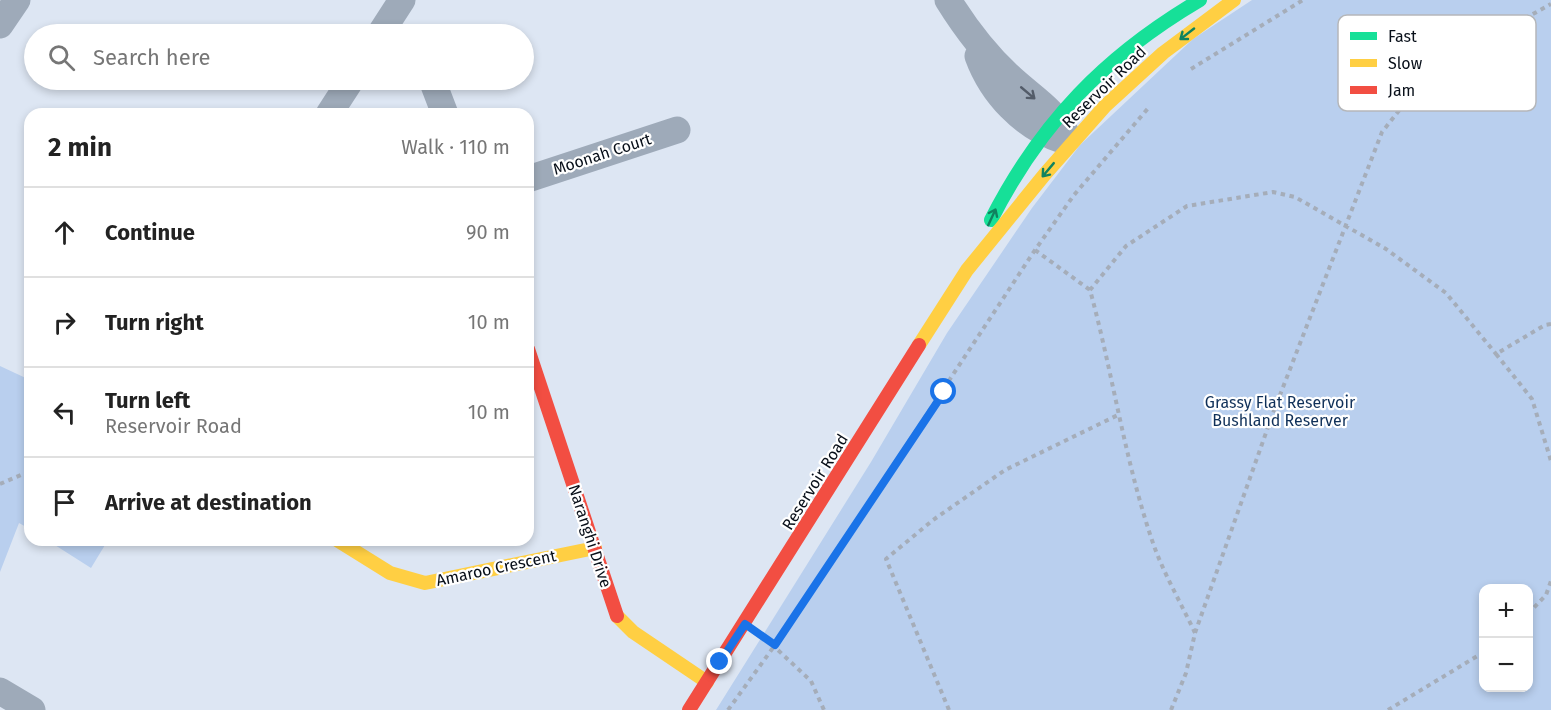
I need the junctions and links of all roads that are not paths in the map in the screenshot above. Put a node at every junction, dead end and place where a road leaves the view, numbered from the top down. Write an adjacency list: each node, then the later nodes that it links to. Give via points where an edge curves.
1 (17, 0): 5 (street)
2 (948, 0): 10 (street, via 972,38 994,89 1019,115)
3 (1200, 0): 10 (main road, Reservoir Road, via 1131,44 1086,84)
4 (1234, 0): 12 (main road, Reservoir Road, one-way to 12, via 1132,79)
5 (0, 25)
6 (345, 90): 8 (street)
7 (436, 90): 9 (street)
8 (333, 108)
9 (443, 108)
10 (1051, 125): 12 (street); 14 (main road, Reservoir Road, one-way to 10, via 1004,191)
11 (677, 130): 13 (street, Moonah Court)
12 (1071, 143): 14 (main road, Reservoir Road, one-way to 14)
13 (534, 177)
14 (967, 270): 18 (main road, Reservoir Road)
15 (534, 367): 17 (main road, Naranghi Drive)
16 (347, 546): 17 (main road, Amaroo Crescent, via 395,576 425,583)
17 (595, 548): 18 (main road, Naranghi Drive, via 622,623)
18 (707, 682): 21 (main road, Reservoir Road)
19 (0, 691): 20 (street)
20 (32, 710)
21 (689, 710)

